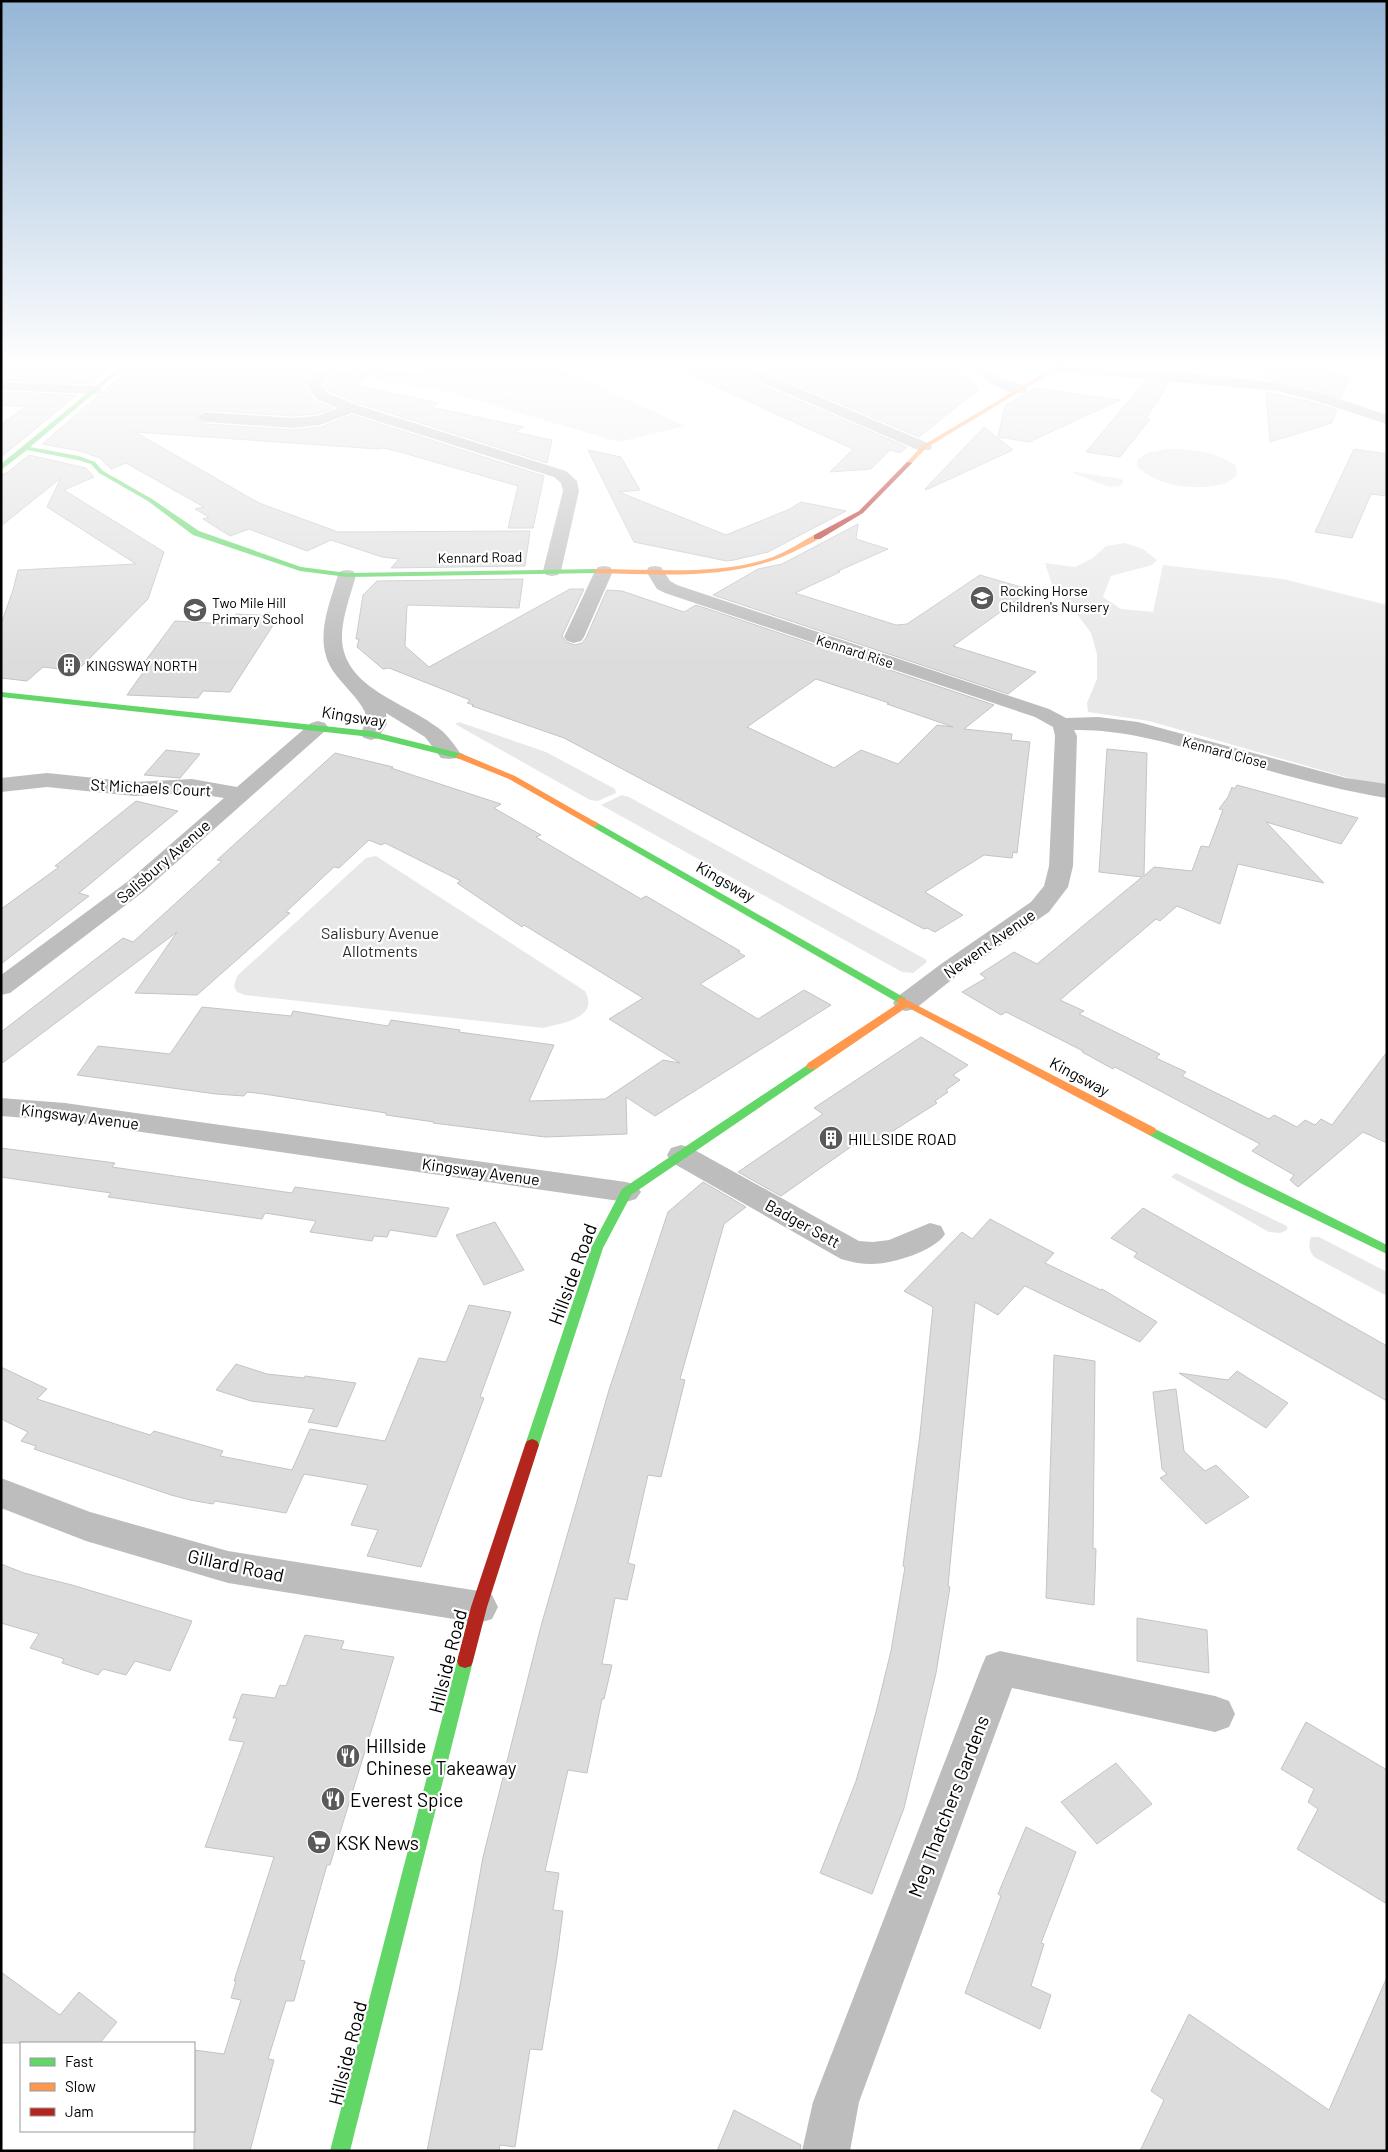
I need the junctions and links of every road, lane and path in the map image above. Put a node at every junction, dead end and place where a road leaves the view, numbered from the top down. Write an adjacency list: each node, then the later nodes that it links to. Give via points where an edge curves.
1 (93, 464): 7 (street, Kennard Road, via 196,533 300,569)
2 (530, 464): 4 (street, via 560,474 570,481 571,491)
3 (907, 464): 6 (street, Kennard Road, via 861,512 775,558 734,567)
4 (552, 571): 5 (street, Kennard Road); 7 (street, Kennard Road)
5 (604, 571): 6 (street, Kennard Road); 8 (street)
6 (655, 571): 11 (street, Kennard Rise, via 663,585 671,589 1042,713)
7 (347, 575): 9 (street, via 332,644 336,662)
8 (574, 637)
9 (360, 690): 13 (street, via 376,714); 14 (street, via 432,733)
10 (1, 694): 12 (street, Kingsway)
11 (1062, 724): 16 (street, Kennard Close, via 1098,722 1138,728 1344,784); 19 (street, Newent Avenue, via 1066,736 1062,866 1056,887 1040,907 950,968)
12 (318, 726): 13 (street, Kingsway); 17 (street, Salisbury Avenue)
13 (371, 734): 14 (street, Kingsway)
14 (450, 753): 19 (street, Kingsway, via 485,764 527,786)
15 (1, 785): 17 (street, St Michaels Court, via 47,780 134,789 192,786)
16 (1387, 791)
17 (241, 794): 18 (street, Salisbury Avenue, via 135,887)
18 (1, 987)
19 (906, 1003): 21 (street); 24 (street, Kingsway, via 1244,1180)
20 (1, 1107): 22 (street, Kingsway Avenue, via 64,1112)
21 (681, 1155): 22 (street); 23 (street, Badger Sett, via 852,1251 869,1255 898,1250)
22 (626, 1192): 26 (street, Hillside Road, via 597,1248)
23 (930, 1234)
24 (1387, 1250)
25 (1, 1493): 26 (street, Gillard Road, via 86,1526 228,1567)
26 (479, 1608): 28 (street, Hillside Road)
27 (1215, 1714): 29 (street, Meg Thatchers Gardens, via 1000,1668 836,2102)
28 (340, 2151)
29 (826, 2151)

